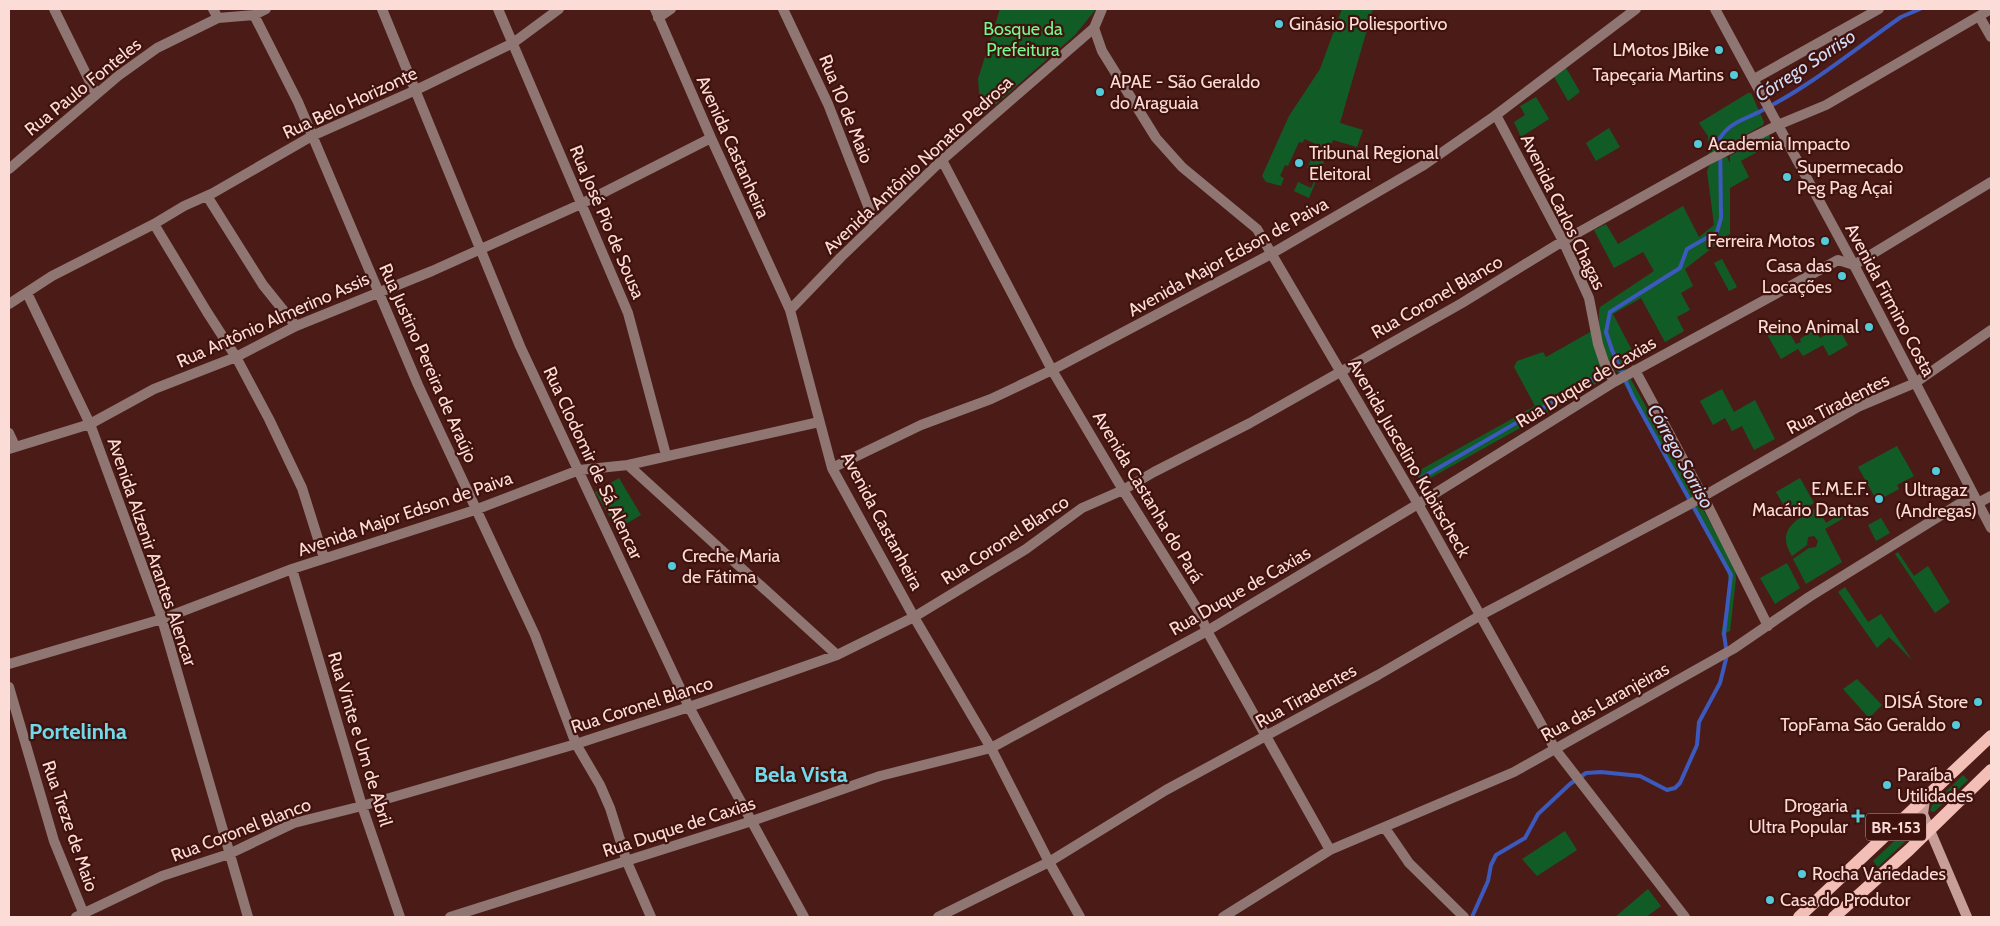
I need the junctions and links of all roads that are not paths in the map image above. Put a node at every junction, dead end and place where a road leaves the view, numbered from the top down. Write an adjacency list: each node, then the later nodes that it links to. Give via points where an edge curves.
1 (54, 9): 23 (street)
2 (212, 9): 17 (street)
3 (266, 9): 15 (street, Rua Paulo Fonteles)
4 (382, 9): 22 (street, Rua Clodomir de Sá Alencar)
5 (498, 9): 20 (street, Rua José Pio de Sousa)
6 (559, 9): 20 (street, Rua Belo Horizonte)
7 (671, 9): 14 (street)
8 (784, 9): 34 (street, Rua 10 de Maio, via 828,104)
9 (1102, 9): 18 (street)
10 (1636, 9): 24 (street, Avenida Major Edson de Paiva)
11 (1715, 9): 21 (street, Avenida Firmino Costa)
12 (1880, 9): 21 (street)
13 (1991, 9): 16 (street)
14 (656, 13): 27 (street, Avenida Castanheira)
15 (254, 15): 17 (street, Rua Paulo Fonteles); 26 (street, Rua Justino Pereira de Araújo)
16 (1979, 16): 19 (street); 25 (street, via 1826,105)
17 (218, 18): 23 (street, Rua Paulo Fonteles, via 157,48)
18 (1094, 28): 28 (street, Avenida Antônio Nonato Pedrosa); 37 (street, Avenida Juscelino Kubitscheck, via 1102,51 1156,138 1182,167 1257,229)
19 (1991, 37)
20 (513, 42): 22 (street, Rua Belo Horizonte); 32 (street, Rua José Pio de Sousa)
21 (1754, 80): 25 (street, Avenida Firmino Costa)
22 (416, 90): 26 (street, Rua Belo Horizonte); 36 (street, Rua Clodomir de Sá Alencar)
23 (96, 94): 29 (street, Rua Paulo Fonteles)
24 (1496, 115): 35 (street, Avenida Carlos Chagas); 37 (street, Avenida Major Edson de Paiva, via 1424,165)
25 (1776, 122): 35 (street, Rua Coronel Blanco); 38 (street, Avenida Firmino Costa)
26 (312, 136): 31 (street, Rua Belo Horizonte); 39 (street, Rua Justino Pereira de Araújo)
27 (710, 138): 32 (street, Rua Antônio Almerino Assis); 42 (street, Avenida Castanheira)
28 (942, 160): 34 (street, Avenida Antônio Nonato Pedrosa); 46 (street, Avenida Castanha do Pará)
29 (9, 169)
30 (1991, 182): 38 (street)
31 (207, 196): 33 (street, Rua Belo Horizonte); 43 (street, via 263,285)
32 (581, 204): 36 (street, Rua Antônio Almerino Assis); 54 (street, Rua José Pio de Sousa, via 628,314)
33 (154, 224): 40 (street, Rua Belo Horizonte, via 52,276); 45 (street)
34 (875, 224): 42 (street, Avenida Antônio Nonato Pedrosa)
35 (1563, 241): 47 (street, Rua Coronel Blanco); 48 (street, Avenida Carlos Chagas, via 1589,298 1604,362)
36 (481, 249): 39 (street, Rua Antônio Almerino Assis); 57 (street, Rua Clodomir de Sá Alencar, via 520,346)
37 (1271, 254): 46 (street, Avenida Major Edson de Paiva); 47 (street, Avenida Juscelino Kubitscheck)
38 (1854, 265): 48 (street, Rua Duque de Caxias, via 1838,260); 49 (street, Avenida Firmino Costa)
39 (379, 291): 43 (street, Rua Antônio Almerino Assis); 63 (street, Rua Justino Pereira de Araújo)
40 (27, 293): 41 (street, Rua Belo Horizonte); 51 (street, Avenida Alzenir Arantes Alencar)
41 (9, 304)
42 (790, 310): 50 (street, Avenida Castanheira)
43 (296, 326): 45 (street, Rua Antônio Almerino Assis)
44 (1991, 330): 49 (street, Rua Tiradentes)
45 (236, 356): 51 (street, Rua Antônio Almerino Assis, via 154,389); 65 (street, via 302,488)
46 (1052, 370): 56 (street, Avenida Major Edson de Paiva, via 983,403 921,425); 58 (street, Avenida Castanha do Pará)
47 (1340, 373): 58 (street, Rua Coronel Blanco); 62 (street, Avenida Juscelino Kubitscheck)
48 (1625, 376): 60 (street, Avenida Carlos Chagas); 62 (street, Rua Duque de Caxias)
49 (1915, 383): 60 (street, Rua Tiradentes, via 1858,407); 61 (street, Avenida Firmino Costa)
50 (819, 422): 54 (street, Avenida Major Edson de Paiva); 56 (street, Avenida Castanheira)
51 (90, 424): 53 (street, Rua Antônio Almerino Assis); 69 (street, Avenida Alzenir Arantes Alencar)
52 (9, 433): 53 (street)
53 (12, 447)
54 (666, 456): 55 (street, Avenida Major Edson de Paiva)
55 (628, 465): 57 (street, Avenida Major Edson de Paiva); 72 (street)
56 (832, 468): 68 (street, Avenida Castanheira)
57 (579, 470): 63 (street, Avenida Major Edson de Paiva); 75 (street, Rua Clodomir de Sá Alencar)
58 (1123, 490): 68 (street, Rua Coronel Blanco, via 1082,508 1026,549); 71 (street, Avenida Castanha do Pará, via 1198,610)
59 (1991, 496): 61 (street, Rua das Laranjeiras)
60 (1697, 500): 67 (street, Rua Tiradentes); 70 (street, Avenida Carlos Chagas)
61 (1978, 503): 64 (street, Avenida Firmino Costa); 70 (street, Rua das Laranjeiras, via 1959,504)
62 (1418, 504): 67 (street, Avenida Juscelino Kubitscheck); 71 (street, Rua Duque de Caxias)
63 (475, 510): 65 (street, Avenida Major Edson de Paiva); 78 (street, Rua Justino Pereira de Araújo, via 535,635)
64 (1991, 528)
65 (324, 558): 66 (street, Avenida Major Edson de Paiva)
66 (292, 569): 69 (street, Avenida Major Edson de Paiva); 83 (street, Rua Vinte e Um de Abril)
67 (1481, 615): 77 (street, Rua Tiradentes); 80 (street, Avenida Juscelino Kubitscheck)
68 (914, 617): 72 (street, Rua Coronel Blanco); 79 (street, Avenida Castanheira)
69 (162, 619): 73 (street, Avenida Major Edson de Paiva); 88 (street, Avenida Alzenir Arantes Alencar)
70 (1768, 626): 80 (street, Rua das Laranjeiras)
71 (1207, 631): 77 (street, Avenida Castanha do Pará); 79 (street, Rua Duque de Caxias)
72 (837, 655): 75 (street, Rua Coronel Blanco)
73 (9, 664)
74 (9, 687): 91 (street, Rua Treze de Maio, via 54,841)
75 (689, 708): 78 (street, Rua Coronel Blanco); 84 (street, Rua Clodomir de Sá Alencar)
76 (1991, 736): 82 (main road, BR-153)
77 (1266, 737): 87 (street, Avenida Castanha do Pará); 90 (street, Rua Tiradentes, via 1166,790)
78 (576, 744): 83 (street, Rua Coronel Blanco); 89 (street, Rua Justino Pereira de Araújo, via 607,800)
79 (991, 748): 84 (street, Rua Duque de Caxias, via 880,776); 90 (street, Avenida Castanheira)
80 (1555, 748): 85 (street, Rua das Laranjeiras, via 1514,772); 101 (street, Avenida Juscelino Kubitscheck)
81 (1991, 770): 86 (main road, BR-153)
82 (1925, 800): 86 (main road, via 1923,814); 102 (main road, BR-153)
83 (362, 806): 88 (street, Rua Coronel Blanco, via 294,824); 93 (street, Rua Vinte e Um de Abril)
84 (752, 821): 89 (street, Rua Duque de Caxias); 96 (street, Rua Clodomir de Sá Alencar)
85 (1385, 828): 87 (street, Rua das Laranjeiras); 100 (street, via 1409,863)
86 (1929, 830): 103 (main road, BR-153); 104 (main road)
87 (1330, 850): 99 (street, Rua das Laranjeiras)
88 (229, 854): 91 (street, Rua Coronel Blanco, via 162,876); 92 (street, Avenida Alzenir Arantes Alencar)
89 (627, 862): 94 (street, Rua Duque de Caxias); 95 (street, Rua Justino Pereira de Araújo)
90 (1049, 862): 97 (street, Rua Tiradentes); 98 (street, Avenida Castanheira)
91 (82, 916)
92 (248, 917)
93 (400, 917)
94 (450, 917)
95 (651, 917)
96 (804, 917)
97 (938, 917)
98 (1080, 917)
99 (1222, 917)
100 (1464, 917)
101 (1685, 917)
102 (1799, 917)
103 (1834, 917)
104 (1967, 917)

